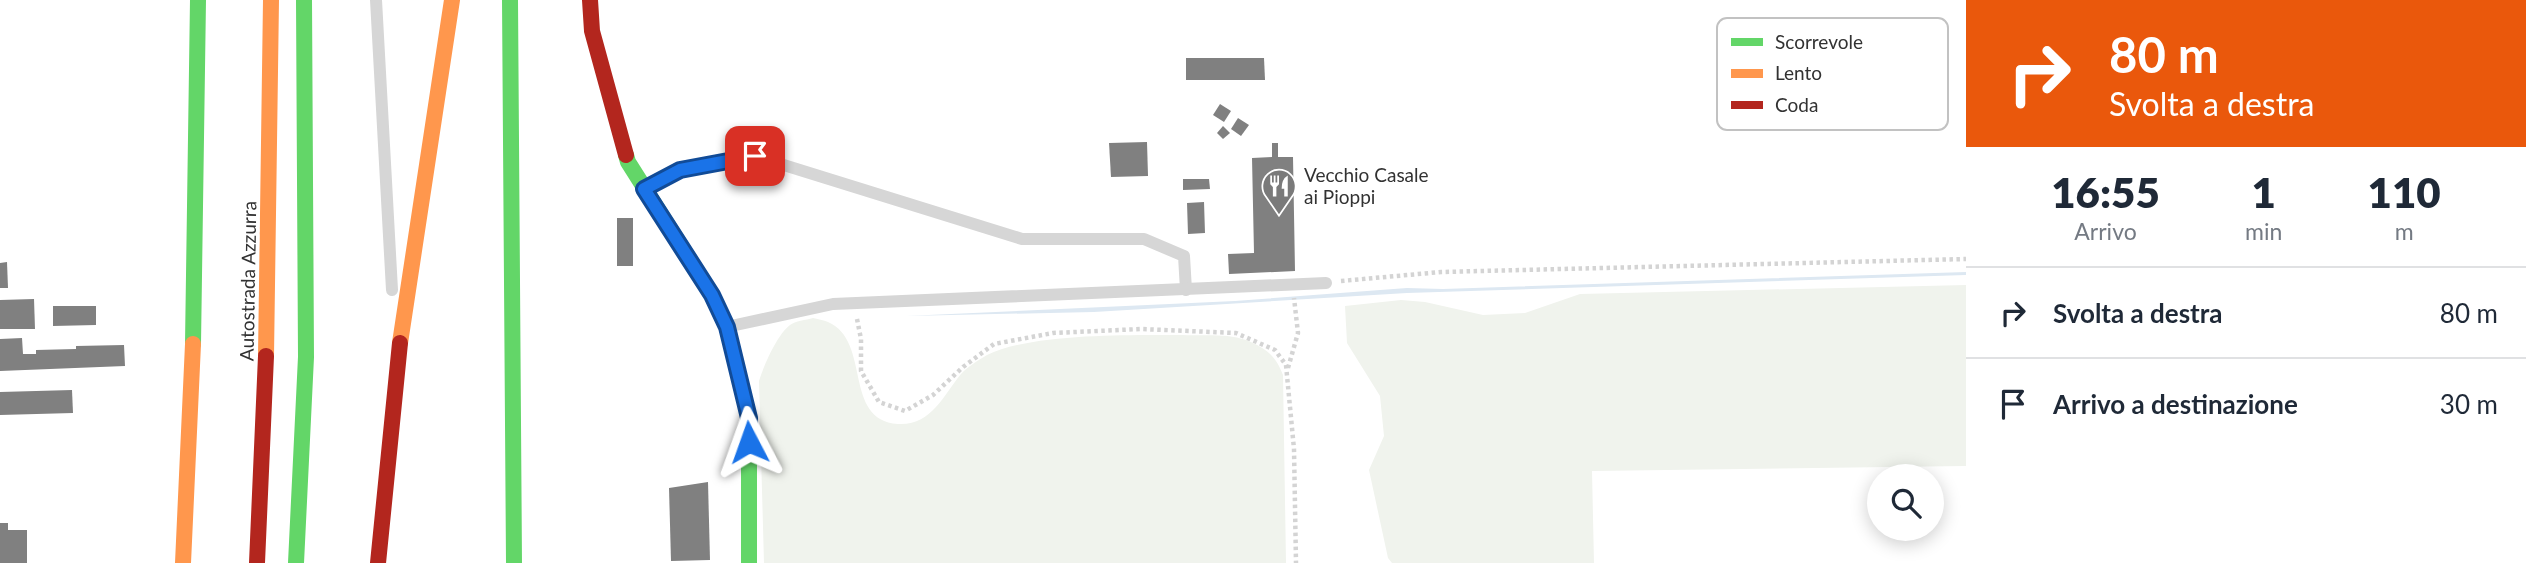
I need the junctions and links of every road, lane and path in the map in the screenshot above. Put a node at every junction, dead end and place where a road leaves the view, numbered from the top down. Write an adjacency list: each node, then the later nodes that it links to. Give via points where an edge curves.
1 (198, 0): 18 (main road, via 192,373)
2 (271, 0): 19 (main road, Autostrada Azzurra, via 267,379)
3 (304, 0): 15 (main road)
4 (376, 0): 16 (lane)
5 (452, 0): 16 (main road)
6 (510, 0): 23 (main road)
7 (590, 0): 8 (main road, via 592,31 628,162)
8 (644, 189): 11 (lane, via 680,170 755,156 1022,239 1144,239 1184,256); 14 (main road, via 712,295)
9 (1966, 258): 10 (path, via 1441,272)
10 (1326, 283): 11 (lane)
11 (1186, 290): 12 (lane)
12 (855, 304): 14 (lane, via 834,304); 17 (path, via 861,371 879,402 905,411 933,396 994,344 1053,333 1141,329 1236,333 1275,350)
13 (1295, 307): 17 (path, via 1298,333)
14 (727, 327): 24 (main road, via 749,418)
15 (306, 356): 20 (main road); 21 (main road)
16 (396, 369): 22 (main road)
17 (1287, 373): 25 (path)
18 (183, 563)
19 (257, 563)
20 (296, 563)
21 (308, 563)
22 (378, 563)
23 (514, 563)
24 (749, 563)
25 (1296, 563)

